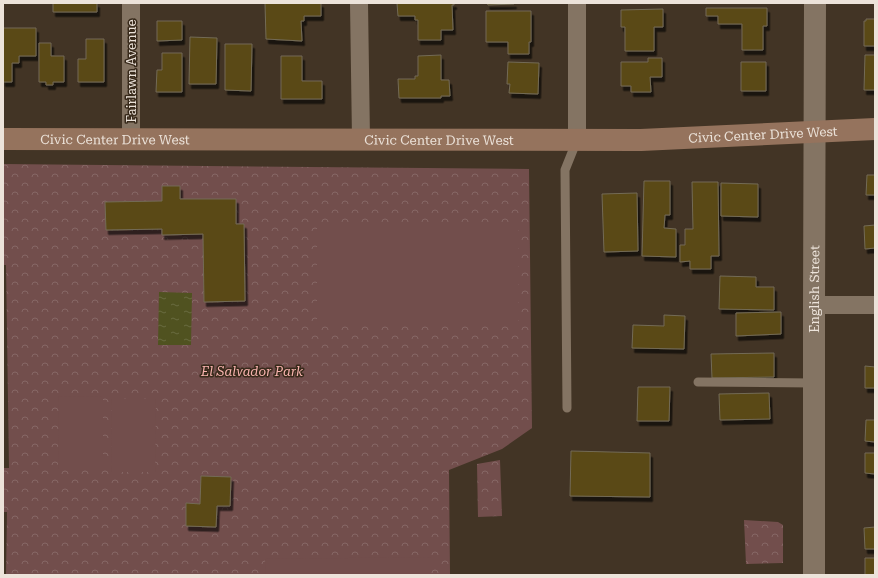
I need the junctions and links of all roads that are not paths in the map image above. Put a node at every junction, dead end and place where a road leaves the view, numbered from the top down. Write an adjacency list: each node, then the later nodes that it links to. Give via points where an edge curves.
1 (131, 3): 8 (street, Fairlawn Avenue)
2 (359, 3): 9 (street)
3 (577, 3): 10 (street)
4 (815, 3): 6 (street, English Street)
5 (875, 129): 6 (main road, Civic Center Drive West)
6 (815, 131): 10 (main road, Civic Center Drive West, via 641,140); 11 (street, English Street)
7 (3, 139): 8 (main road, Civic Center Drive West)
8 (131, 139): 9 (main road, Civic Center Drive West)
9 (361, 139): 10 (main road, Civic Center Drive West)
10 (577, 140): 15 (lane, via 565,170)
11 (814, 305): 12 (street); 14 (street, English Street)
12 (875, 305)
13 (698, 382): 14 (lane)
14 (814, 383): 16 (street, English Street)
15 (567, 408)
16 (814, 575)

